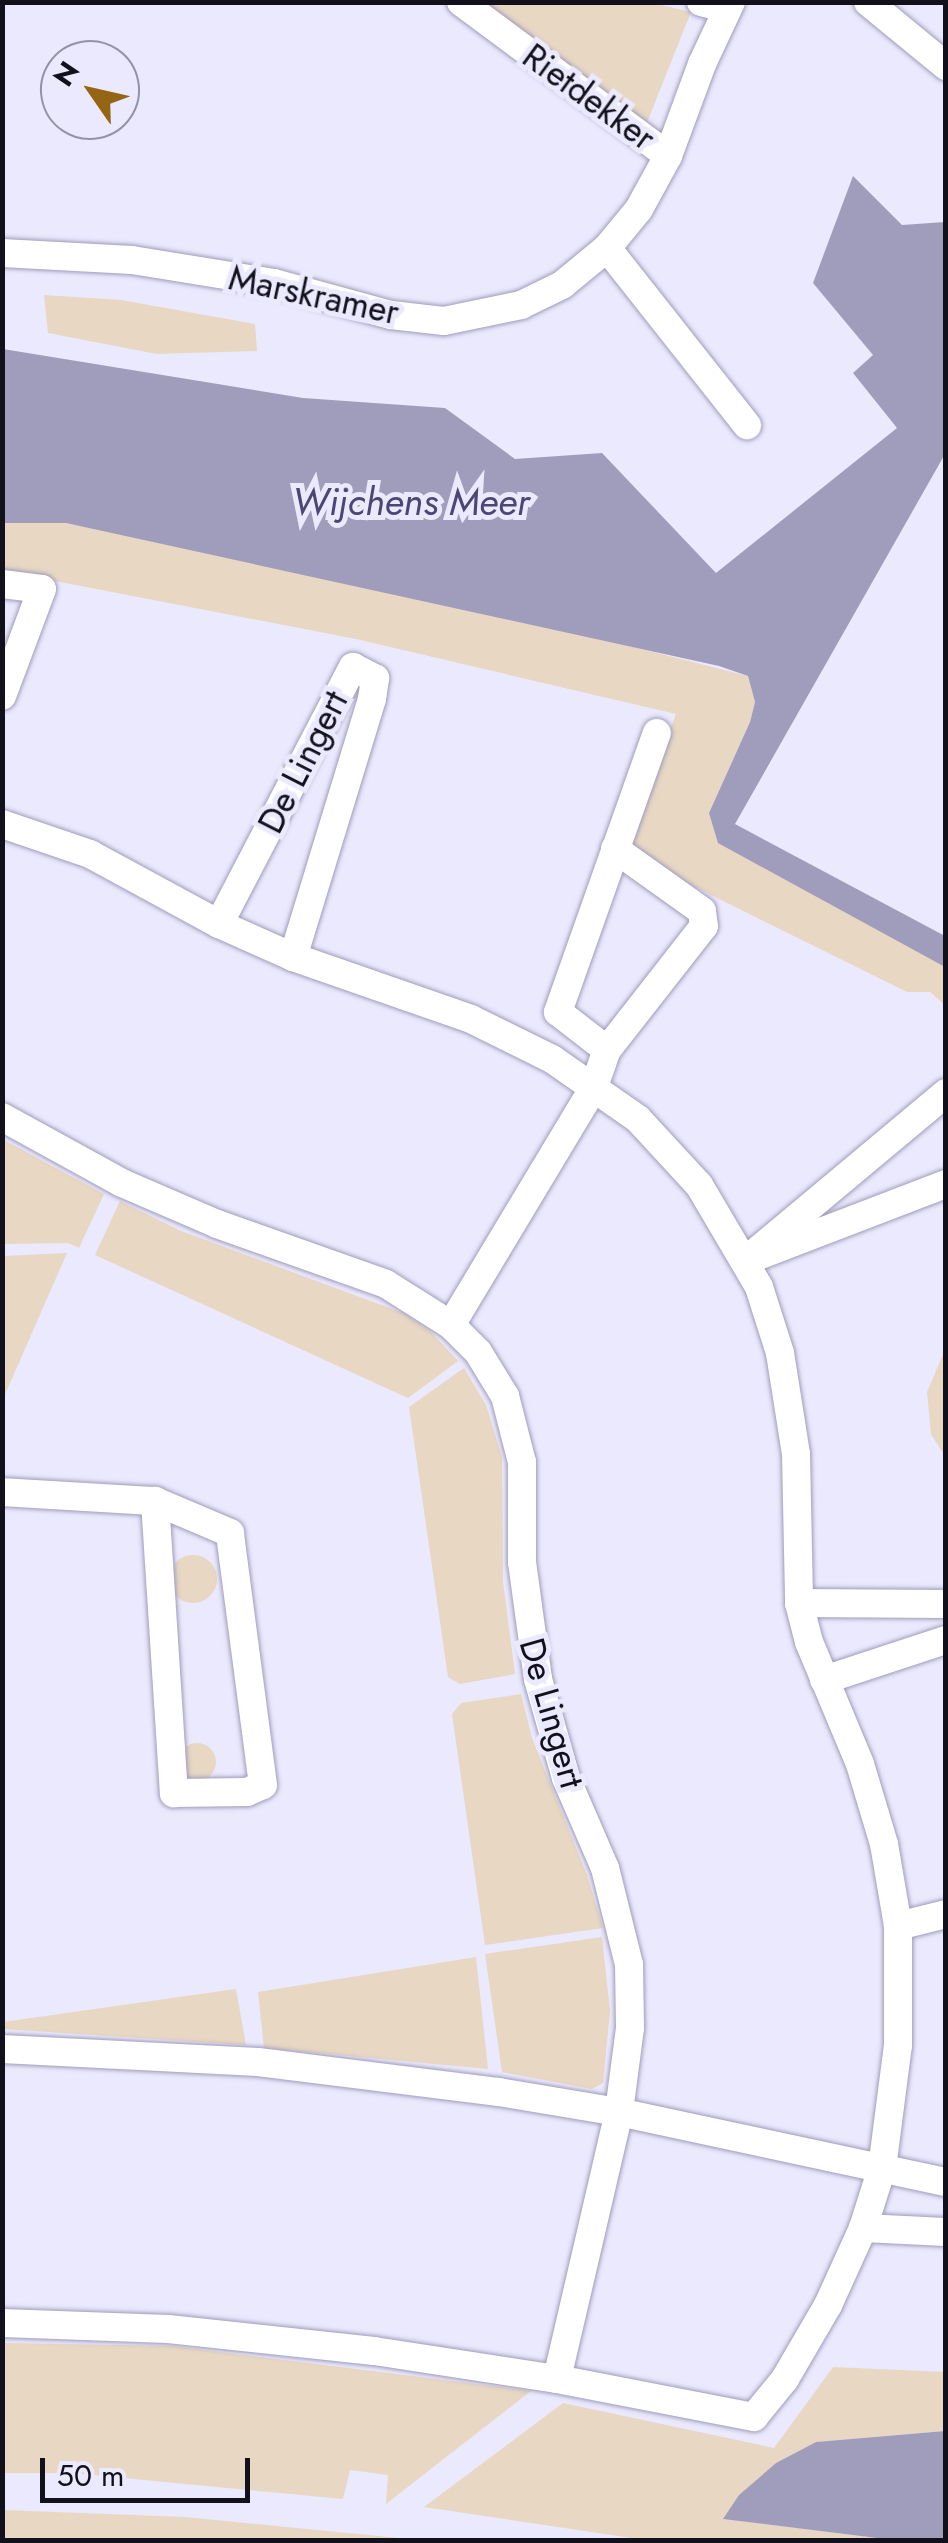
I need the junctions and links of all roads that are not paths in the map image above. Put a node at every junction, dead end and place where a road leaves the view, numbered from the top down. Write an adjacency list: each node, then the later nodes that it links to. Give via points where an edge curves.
1 (460, 2): 5 (street, Rietdekker)
2 (868, 2): 4 (street)
3 (719, 4): 5 (street, Marskramer)
4 (946, 66)
5 (668, 156): 6 (street, Marskramer, via 639,210)
6 (607, 248): 7 (street, Marskramer, via 562,285 520,305 444,320 132,260); 8 (street)
7 (2, 253)
8 (747, 425)
9 (2, 584): 10 (street, via 42,589)
10 (2, 696)
11 (657, 733): 13 (street)
12 (2, 824): 14 (street, via 90,854)
13 (615, 849): 16 (street, via 558,1012); 16 (street, via 702,912 704,926)
14 (219, 924): 15 (street); 15 (street, De Lingert, via 353,667 375,678 372,698)
15 (293, 958): 17 (street, via 470,1018)
16 (607, 1050): 17 (street)
17 (594, 1087): 21 (street, via 638,1119 699,1185); 22 (street)
18 (946, 1093): 21 (street)
19 (2, 1118): 22 (street, De Lingert, via 154,1197 386,1284)
20 (946, 1184): 21 (street)
21 (745, 1261): 25 (street, via 780,1353 796,1454)
22 (451, 1325): 33 (street, De Lingert, via 478,1352 504,1396 522,1462 522,1562 538,1679 622,1930 630,2028)
23 (2, 1492): 24 (street)
24 (154, 1501): 24 (street, via 174,1792 247,1792 263,1785 230,1533)
25 (799, 1602): 26 (street); 28 (street)
26 (946, 1604)
27 (946, 1640): 28 (street)
28 (824, 1680): 30 (street, via 860,1764)
29 (946, 1914): 30 (street)
30 (898, 1926): 31 (street); 34 (street, via 898,2045)
31 (946, 1927)
32 (2, 2050): 33 (street, via 258,2062)
33 (619, 2112): 34 (street); 39 (street, De Lingert)
34 (882, 2168): 35 (street); 36 (street)
35 (946, 2182)
36 (862, 2228): 37 (street); 39 (street, via 786,2379 754,2416)
37 (946, 2232)
38 (2, 2322): 39 (street, via 168,2328)
39 (557, 2379)

